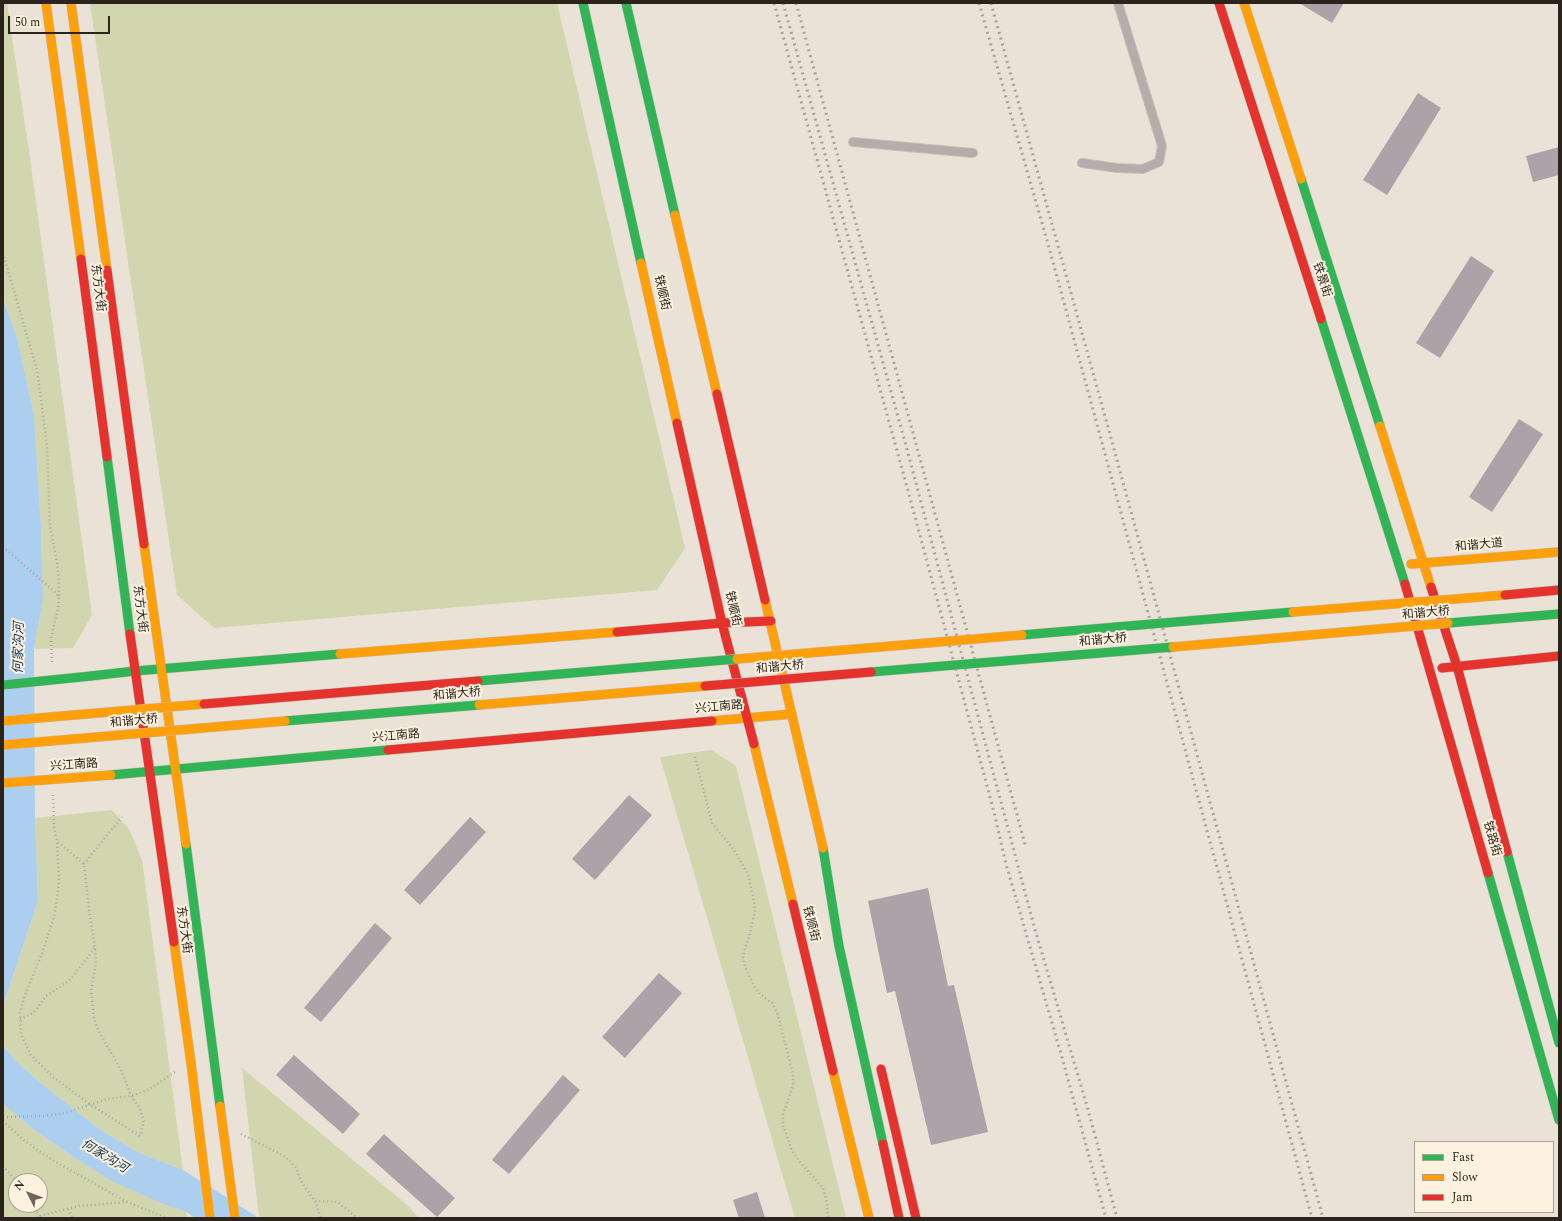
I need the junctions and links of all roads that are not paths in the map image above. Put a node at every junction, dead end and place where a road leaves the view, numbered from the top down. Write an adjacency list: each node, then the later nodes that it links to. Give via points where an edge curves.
1 (46, 3): 22 (main road, 东方大街)
2 (71, 3): 20 (main road, 东方大街)
3 (583, 3): 17 (main road, 铁顺街)
4 (626, 3): 16 (main road, 铁顺街)
5 (1118, 3): 10 (lane, via 1162,146 1160,162 1143,169)
6 (1219, 3): 13 (main road, 铁景街)
7 (1244, 3): 12 (main road, 铁景街)
8 (853, 142): 9 (lane)
9 (973, 153)
10 (1082, 163)
11 (1559, 552): 12 (main road, 和谐大道)
12 (1424, 563): 13 (main road, 和谐大道); 19 (main road, 铁路街)
13 (1400, 565): 21 (main road, 铁路街)
14 (1559, 590): 26 (main road, 和谐大桥, bridge)
15 (1559, 614): 27 (main road, 和谐大桥, bridge)
16 (771, 621): 17 (main road); 24 (main road, 铁顺街)
17 (722, 623): 20 (main road); 25 (main road, 铁顺街)
18 (1559, 656): 19 (main road)
19 (1457, 666): 21 (main road); 33 (main road, 铁路街)
20 (161, 669): 22 (main road); 28 (main road, 东方大街)
21 (1431, 669): 35 (main road, 铁路街)
22 (135, 671): 23 (main road, bridge); 29 (main road, 东方大街)
23 (3, 685)
24 (792, 714): 25 (main road, 兴江南路); 31 (main road, 铁顺街)
25 (747, 717): 28 (main road, 兴江南路); 38 (main road, 铁顺街)
26 (3, 720)
27 (3, 745)
28 (176, 769): 29 (main road, 兴江南路); 37 (main road, 东方大街)
29 (148, 772): 30 (main road, 兴江南路, bridge); 36 (main road, 东方大街, via 191,1063)
30 (3, 783)
31 (826, 863): 32 (main road); 39 (main road, 铁顺街, via 839,946)
32 (848, 945)
33 (1559, 1043)
34 (878, 1058): 40 (main road)
35 (1559, 1120)
36 (210, 1218)
37 (235, 1218)
38 (869, 1218)
39 (899, 1218)
40 (916, 1218)

